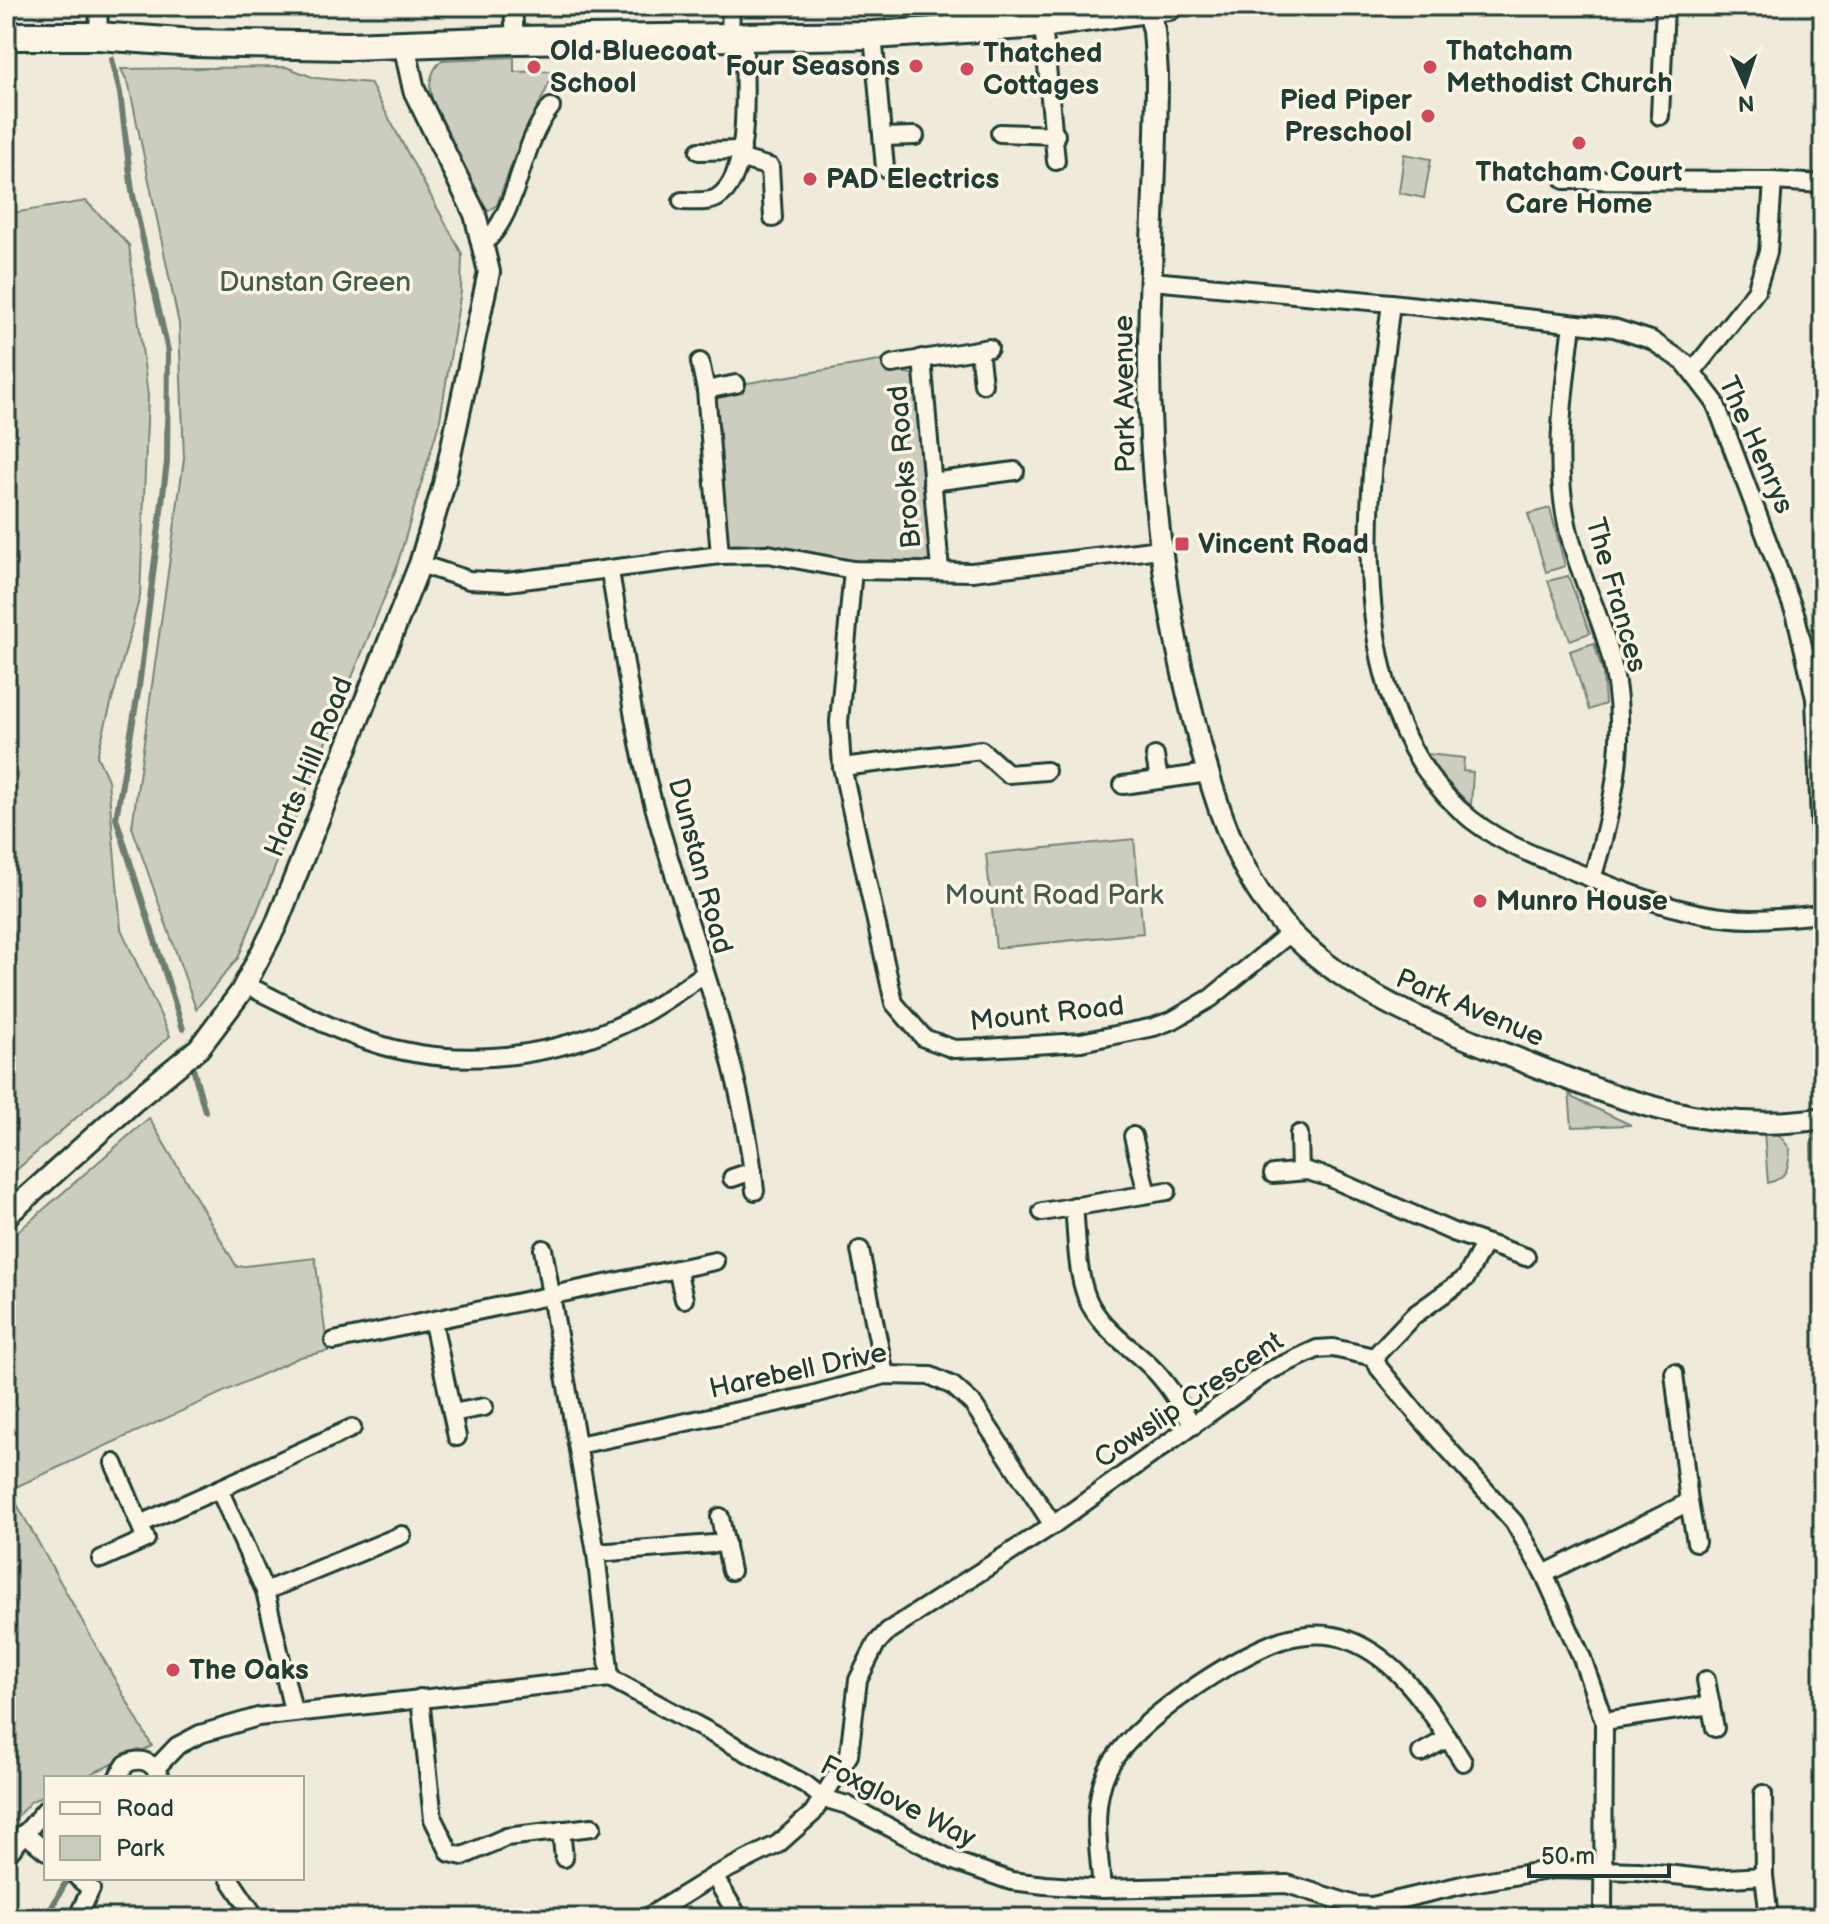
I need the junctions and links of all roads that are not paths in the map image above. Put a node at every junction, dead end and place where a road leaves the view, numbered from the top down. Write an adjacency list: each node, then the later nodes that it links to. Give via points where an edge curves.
1 (99, 6): 10 (street)
2 (513, 6): 12 (street)
3 (731, 6): 11 (street)
4 (1665, 6): 15 (street)
5 (1158, 8): 7 (main road); 30 (street, Park Avenue)
6 (953, 19): 7 (main road); 8 (main road)
7 (1043, 24): 17 (street)
8 (873, 35): 11 (main road); 19 (street)
9 (6, 36): 10 (main road)
10 (98, 36): 13 (main road, via 194,43)
11 (737, 37): 12 (main road); 21 (street)
12 (515, 40): 13 (main road)
13 (404, 44): 29 (street, Harts Hill Road, via 414,90)
14 (551, 107): 29 (street, via 531,137 498,228)
15 (1660, 116)
16 (1000, 133): 17 (street)
17 (1056, 135): 22 (street)
18 (915, 136): 19 (street)
19 (883, 137): 23 (street)
20 (699, 151): 21 (street)
21 (742, 154): 27 (street, via 730,186 716,199); 28 (street, via 770,167)
22 (1056, 161)
23 (885, 168)
24 (1565, 180): 25 (street)
25 (1773, 181): 26 (street); 36 (street, via 1768,252 1756,291)
26 (1823, 184)
27 (682, 201)
28 (773, 218)
29 (484, 243): 44 (street, Harts Hill Road, via 489,272 476,344)
30 (1152, 281): 31 (street, The Henrys); 42 (street, Park Avenue, via 1150,412)
31 (1391, 303): 32 (street, The Henrys); 55 (street, via 1377,411 1371,542 1379,651 1391,705 1416,760 1458,809 1511,844)
32 (1572, 324): 36 (street, The Henrys, via 1614,328 1651,340); 55 (street, The Frances, via 1562,412 1563,497 1571,541 1612,659 1621,726 1620,769)
33 (922, 358): 35 (street, Brooks Road); 38 (street, Brooks Road, via 984,349); 41 (street, Brooks Road)
34 (700, 362): 39 (street)
35 (892, 364)
36 (1693, 371): 48 (street, The Henrys, via 1715,402 1778,562)
37 (736, 384): 39 (street)
38 (983, 384)
39 (706, 390): 43 (street)
40 (1015, 471): 41 (street)
41 (932, 482): 46 (street, Brooks Road)
42 (1160, 549): 46 (street, via 972,572); 52 (street, Park Avenue, via 1178,654)
43 (720, 555): 45 (street, via 768,554); 47 (street)
44 (420, 564): 47 (street, via 469,580 497,582); 60 (street, Harts Hill Road, via 276,925)
45 (853, 570): 46 (street); 50 (street, Mount Road, via 839,722)
46 (940, 570)
47 (610, 572): 59 (street, Dunstan Road, via 654,806)
48 (1819, 698): 56 (street, The Henrys)
49 (1155, 756): 53 (street)
50 (842, 767): 51 (street, via 981,750 1008,774); 58 (street, Mount Road, via 894,1003 910,1026 938,1045 954,1049 1071,1043 1154,1027 1211,998)
51 (1046, 771)
52 (1208, 773): 53 (street); 58 (street, Park Avenue, via 1243,865)
53 (1159, 780): 54 (street)
54 (1123, 785)
55 (1592, 879): 57 (street, via 1698,914 1753,919)
56 (1823, 897)
57 (1823, 914)
58 (1290, 933): 61 (street, Park Avenue, via 1351,984 1392,1007 1646,1108 1759,1124)
59 (703, 975): 60 (street, via 617,1027 558,1047 481,1059 370,1042); 64 (street, Dunstan Road, via 735,1078)
60 (246, 985): 73 (street, Harts Hill Road, via 199,1048)
61 (1823, 1118)
62 (1299, 1134): 65 (street)
63 (1133, 1136): 70 (street)
64 (753, 1171): 67 (street); 68 (street, Dunstan Road)
65 (1300, 1171): 66 (street); 74 (street, via 1328,1177)
66 (1273, 1174)
67 (732, 1178)
68 (755, 1191)
69 (1167, 1191): 70 (street)
70 (1147, 1194): 71 (street)
71 (1074, 1206): 72 (street); 89 (street, via 1088,1301 1173,1393)
72 (1042, 1212)
73 (6, 1216)
74 (1484, 1244): 77 (street); 84 (street, via 1466,1278 1413,1316)
75 (543, 1249): 80 (street)
76 (860, 1250): 86 (street)
77 (1526, 1257)
78 (715, 1261): 79 (street)
79 (677, 1269): 80 (street); 81 (street)
80 (552, 1296): 82 (street); 92 (street)
81 (684, 1299)
82 (433, 1322): 83 (street); 88 (street)
83 (334, 1341)
84 (1374, 1357): 89 (street, Cowslip Crescent, via 1333,1348 1302,1353); 105 (street, via 1422,1420 1514,1522)
85 (1674, 1373): 95 (street)
86 (885, 1375): 92 (street, Harebell Drive); 98 (street, Harebell Drive, via 931,1376 963,1394)
87 (484, 1407): 88 (street)
88 (452, 1413): 91 (street)
89 (1193, 1426): 98 (street, Cowslip Crescent)
90 (352, 1428): 94 (street)
91 (457, 1437)
92 (578, 1445): 102 (street)
93 (114, 1463): 97 (street)
94 (219, 1489): 97 (street); 106 (street)
95 (1689, 1502): 100 (street); 105 (street)
96 (720, 1517): 101 (street)
97 (140, 1524): 103 (street, via 146,1539)
98 (1053, 1525): 120 (street, Cowslip Crescent, via 888,1631 876,1644 853,1698 849,1755)
99 (402, 1535): 106 (street)
100 (1696, 1542)
101 (726, 1543): 102 (street); 104 (street)
102 (596, 1553): 107 (street)
103 (101, 1559)
104 (731, 1571)
105 (1544, 1574): 112 (street)
106 (265, 1591): 111 (street)
107 (610, 1678): 109 (street); 120 (street, Foxglove Way)
108 (1706, 1680): 110 (street)
109 (420, 1698): 111 (street); 123 (street, via 433,1819 450,1853 463,1856 506,1837)
110 (1711, 1705): 112 (street); 113 (street)
111 (293, 1711): 117 (street, via 200,1734 177,1746)
112 (1604, 1721): 128 (street)
113 (1715, 1728)
114 (1448, 1738): 115 (street); 116 (street); 133 (street, via 1416,1691 1351,1641 1303,1635 1267,1646 1144,1724 1123,1745 1099,1793)
115 (1421, 1753)
116 (1463, 1762)
117 (158, 1773): 118 (street, via 144,1761 132,1761)
118 (118, 1776)
119 (1763, 1794): 130 (street)
120 (823, 1798): 129 (street, Cowslip Crescent, via 778,1844); 133 (street, Foxglove Way, via 985,1874)
121 (44, 1811): 124 (street)
122 (592, 1827): 123 (street)
123 (561, 1830): 127 (street)
124 (24, 1833): 125 (street); 126 (street)
125 (44, 1849)
126 (6, 1856)
127 (564, 1858)
128 (1603, 1871): 130 (street, Foxglove Way, via 1711,1879); 133 (street, Foxglove Way, via 1554,1869 1372,1906 1287,1884); 138 (street)
129 (714, 1876): 136 (street, Cowslip Crescent); 137 (street)
130 (1764, 1876): 139 (street)
131 (230, 1880): 135 (street)
132 (86, 1881): 134 (street)
133 (1102, 1889)
134 (77, 1918)
135 (256, 1918)
136 (646, 1918)
137 (739, 1918)
138 (1603, 1918)
139 (1769, 1918)

